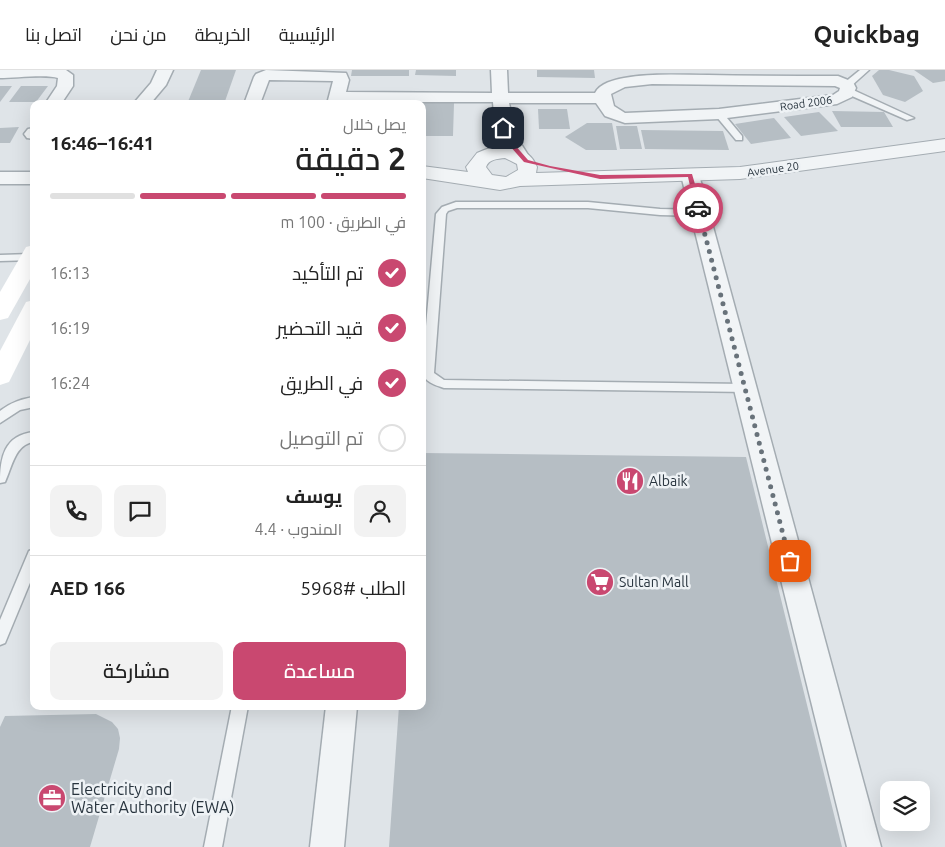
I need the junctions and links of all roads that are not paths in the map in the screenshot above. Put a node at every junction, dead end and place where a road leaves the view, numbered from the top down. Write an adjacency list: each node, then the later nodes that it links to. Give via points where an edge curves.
1 (51, 70): 5 (street); 10 (street, via 65,75 67,79)
2 (165, 70): 11 (street)
3 (499, 70): 8 (street)
4 (865, 70): 7 (lane)
5 (0, 73)
6 (708, 80): 7 (street, Road 2006, via 832,81); 9 (street, Road 2006, via 623,82 607,88); 14 (street)
7 (848, 88): 14 (street, Road 2006, via 842,97 831,100); 15 (lane)
8 (501, 98): 9 (street); 13 (street); 16 (street)
9 (602, 98): 14 (street, Road 2006, via 607,111 625,118)
10 (56, 100)
11 (145, 100)
12 (253, 100): 13 (street, via 262,77 266,75 340,76)
13 (336, 100)
14 (719, 114): 17 (lane)
15 (910, 118)
16 (502, 119): 19 (street, via 498,137); 20 (street, via 507,136)
17 (739, 138)
18 (945, 145): 25 (street, Avenue 20, via 740,173)
19 (485, 156): 20 (street, via 506,152); 23 (street); 30 (street, via 476,167)
20 (524, 159): 26 (street, Avenue 20); 29 (street, via 528,171)
21 (30, 165): 22 (street)
22 (0, 168)
23 (426, 172)
24 (426, 172): 30 (street)
25 (690, 175): 26 (street, Avenue 20); 31 (street)
26 (600, 177): 29 (street, Avenue 20)
27 (0, 178): 28 (street)
28 (30, 178)
29 (520, 180): 30 (street, via 504,184)
30 (488, 181)
31 (700, 213): 38 (lane, via 588,205 456,205 445,208 441,214 428,369 428,374); 40 (street)
32 (30, 254): 33 (lane)
33 (0, 258)
34 (30, 258): 35 (main road)
35 (0, 312)
36 (30, 316): 37 (main road)
37 (0, 375)
38 (435, 381): 39 (lane); 40 (lane, via 444,384)
39 (426, 382)
40 (745, 389): 51 (street)
41 (30, 403): 42 (lane, via 10,409)
42 (0, 418)
43 (30, 436): 44 (lane, via 18,441)
44 (0, 478)
45 (30, 565): 46 (lane)
46 (0, 638)
47 (239, 710): 49 (lane)
48 (342, 710): 50 (street)
49 (213, 847)
50 (328, 847)
51 (864, 847)

